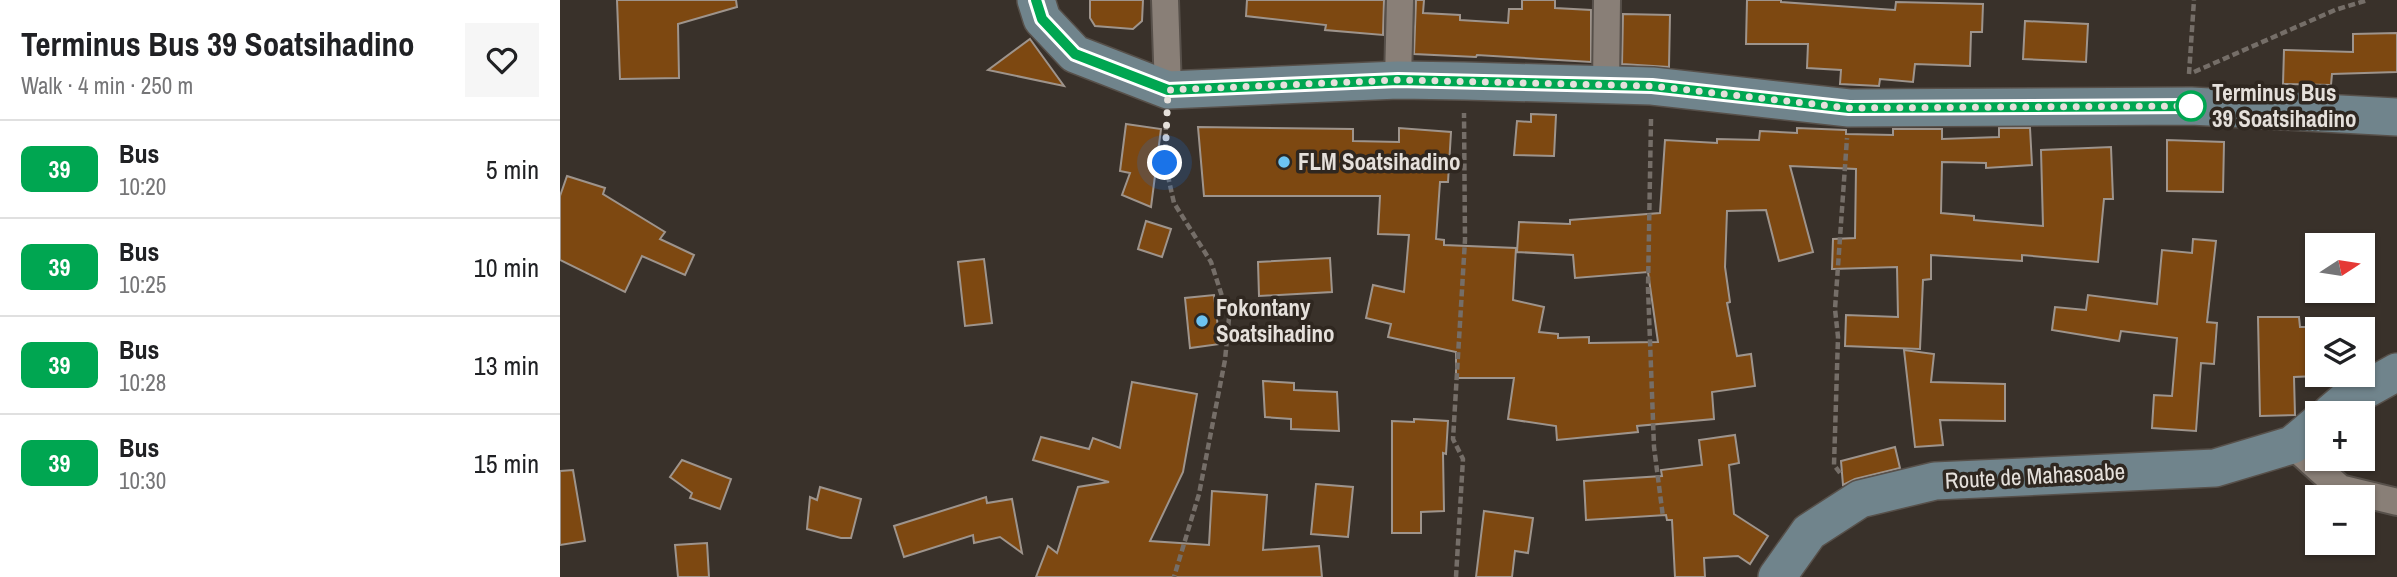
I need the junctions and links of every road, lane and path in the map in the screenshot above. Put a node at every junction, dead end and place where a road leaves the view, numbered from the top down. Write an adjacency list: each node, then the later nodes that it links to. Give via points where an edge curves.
1 (1036, 0): 11 (street, via 1042,19 1075,54)
2 (1165, 0): 11 (street)
3 (1400, 0): 7 (street)
4 (1607, 0): 9 (street)
5 (2194, 0): 12 (path)
6 (2368, 0): 12 (path, via 2335,10)
7 (1398, 80): 8 (street); 11 (street)
8 (1464, 81): 9 (street); 22 (path, via 1465,240 1453,439 1463,459)
9 (1606, 86): 10 (street)
10 (1652, 86): 13 (street); 20 (path, via 1649,301 1654,447)
11 (1168, 90): 21 (path, via 1165,163 1174,203 1211,262 1229,318 1199,494)
12 (2190, 90): 13 (street); 14 (street)
13 (1849, 108): 18 (path, via 1835,309 1834,465)
14 (2397, 117)
15 (2397, 372): 16 (street)
16 (2345, 401)
17 (2304, 435): 18 (street, Route de Mahasoabe, via 2216,468 1935,481); 19 (street, via 2340,488)
18 (1860, 499): 23 (street, Route de Mahasoabe, via 1809,532)
19 (2397, 502)
20 (1663, 517)
21 (1174, 577)
22 (1456, 577)
23 (1777, 577)

